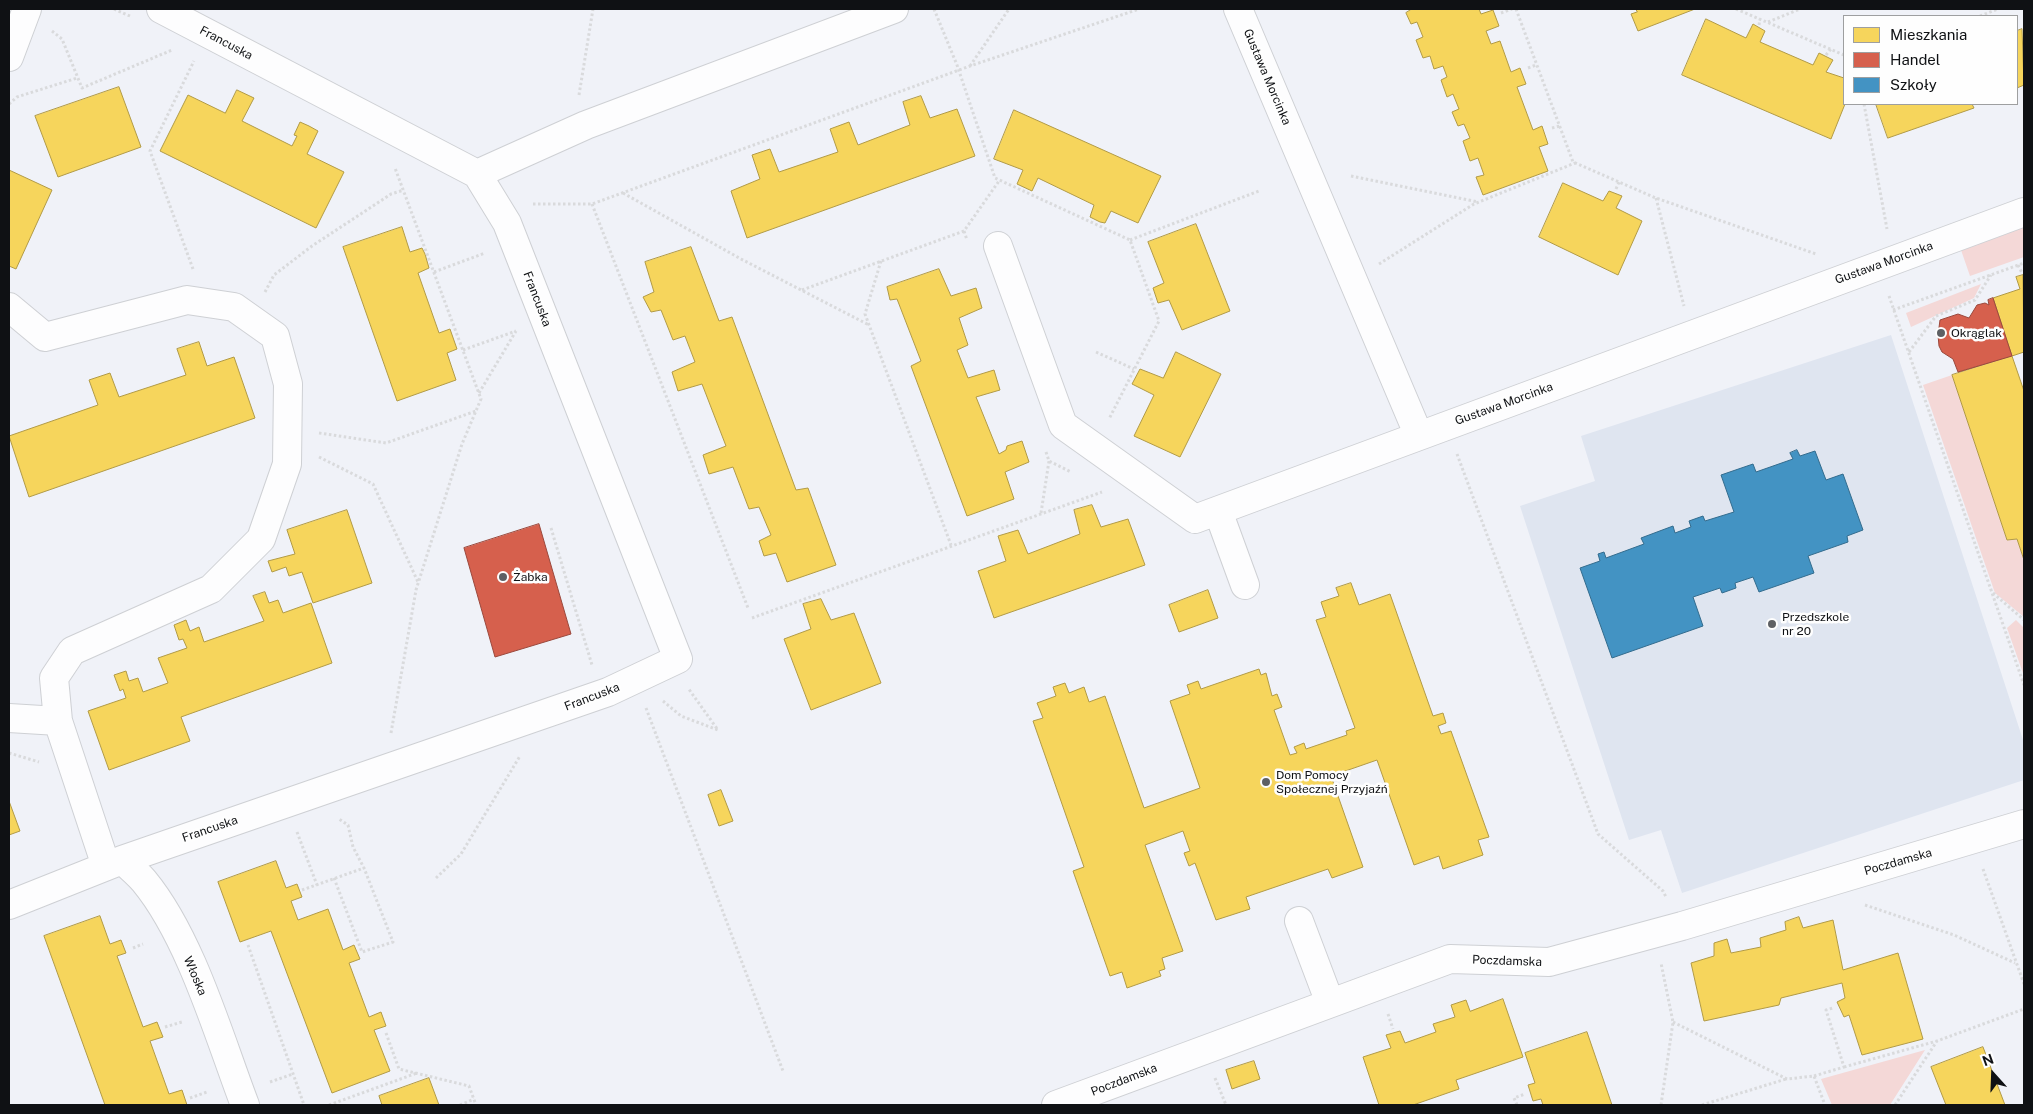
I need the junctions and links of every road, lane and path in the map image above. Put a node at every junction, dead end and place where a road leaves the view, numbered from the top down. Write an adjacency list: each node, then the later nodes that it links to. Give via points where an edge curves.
1 (161, 9): 39 (street, Francuska)
2 (593, 9): 34 (path, via 577,108)
3 (894, 9): 34 (street)
4 (934, 9): 30 (path)
5 (1009, 9): 28 (path)
6 (1139, 9): 28 (path)
7 (1238, 9): 61 (street, Gustawa Morcinka)
8 (1512, 9): 14 (path)
9 (1516, 9): 27 (path)
10 (1736, 9): 16 (path)
11 (1800, 9): 17 (path)
12 (1998, 9): 15 (path)
13 (27, 10): 23 (street); 31 (path, via 62,39)
14 (1501, 13)
15 (1983, 15)
16 (1760, 19): 17 (path); 18 (path)
17 (1768, 22): 20 (path)
18 (1759, 25)
19 (175, 49): 31 (path, via 82,88)
20 (1830, 49): 21 (path); 22 (path)
21 (1826, 55)
22 (1843, 55)
23 (9, 57)
24 (187, 58): 25 (path)
25 (194, 61): 26 (path); 65 (path, via 150,151)
26 (203, 65)
27 (1536, 65): 29 (path); 35 (path)
28 (970, 66): 30 (path)
29 (1528, 68)
30 (958, 70): 41 (path, via 991,169); 46 (path)
31 (78, 78): 32 (path, via 17,97)
32 (9, 104)
33 (1864, 105): 56 (path, via 1890,245)
34 (586, 125): 39 (street)
35 (1560, 126): 36 (path); 38 (path)
36 (1552, 128)
37 (393, 161): 44 (path)
38 (1575, 162): 42 (path); 48 (path)
39 (477, 174): 50 (street, Francuska)
40 (1351, 176): 48 (path)
41 (999, 181): 52 (path); 55 (path, via 964,231)
42 (1620, 182): 43 (path); 47 (path)
43 (1616, 189)
44 (404, 190): 59 (path); 69 (path, via 376,204 274,275)
45 (1259, 191): 52 (path)
46 (622, 193): 49 (path); 64 (path)
47 (1656, 198): 63 (path, via 1839,262); 68 (path)
48 (1479, 202): 61 (path, via 1385,262)
49 (592, 204): 50 (path, via 514,204); 91 (path)
50 (498, 209): 94 (street, Francuska, via 507,223 678,660)
51 (2024, 212): 56 (street, Gustawa Morcinka)
52 (1130, 240): 74 (path, via 1159,320)
53 (998, 246): 84 (street, via 1063,425 1195,519)
54 (486, 253): 59 (path)
55 (881, 261): 64 (path); 70 (path, via 866,314)
56 (1887, 261): 63 (street, Gustawa Morcinka); 67 (path)
57 (2024, 263): 58 (path)
58 (2018, 265): 60 (path); 62 (path)
59 (434, 272): 71 (path)
60 (2022, 273)
61 (1352, 274): 80 (street, Gustawa Morcinka)
62 (1991, 275): 67 (path); 73 (path, via 1975,300 1936,316)
63 (1845, 277): 77 (street, Gustawa Morcinka)
64 (801, 290): 70 (path)
65 (205, 303): 66 (street, via 187,300 45,337); 69 (street, via 234,307)
66 (9, 307)
67 (1894, 310): 73 (path)
68 (1686, 312)
69 (252, 320): 100 (street, via 275,336 288,384 287,464 261,539 211,589 72,651 54,678)
70 (870, 325): 87 (path)
71 (463, 350): 75 (path); 75 (path, via 516,331)
72 (1096, 352): 74 (path)
73 (1908, 352): 90 (path)
74 (1134, 369): 78 (path)
75 (479, 393): 76 (path, via 481,399)
76 (476, 411): 79 (path, via 386,443); 88 (path, via 462,444)
77 (1446, 425): 80 (street, Gustawa Morcinka); 115 (path, via 1598,834 1662,891)
78 (1105, 427)
79 (315, 432)
80 (1420, 436): 84 (street)
81 (312, 453): 88 (path, via 373,484)
82 (1049, 461): 85 (path)
83 (1107, 491): 85 (path)
84 (1218, 511): 89 (street)
85 (1042, 513): 87 (path)
86 (551, 528): 95 (path)
87 (951, 545): 92 (path)
88 (419, 583): 101 (path, via 389,750)
89 (1245, 585)
90 (1992, 592): 93 (path); 97 (path)
91 (748, 608)
92 (752, 618)
93 (2024, 620)
94 (669, 663): 96 (street, Francuska); 96 (path, via 718,730 681,716)
95 (593, 666)
96 (635, 679): 98 (street, Francuska); 129 (path)
97 (2024, 685)
98 (544, 715): 101 (street, Francuska); 109 (path, via 461,854)
99 (9, 718): 100 (street)
100 (58, 721): 106 (street)
101 (394, 765): 106 (street, Francuska)
102 (336, 817): 107 (path, via 348,825 353,847)
103 (295, 827): 110 (path)
104 (2022, 833): 105 (street, Poczdamska)
105 (1972, 840): 115 (street, Poczdamska); 120 (path)
106 (114, 863): 113 (street, Francuska); 135 (street, Włoska, via 145,882 178,934)
107 (364, 868): 108 (path); 108 (path, via 392,942 362,952)
108 (334, 878): 110 (path)
109 (436, 878)
110 (317, 885): 111 (path)
111 (302, 890)
112 (1859, 903): 120 (path, via 1954,935)
113 (9, 905)
114 (1299, 921): 122 (street)
115 (1682, 926): 122 (street, Poczdamska, via 1549,962 1450,959)
116 (143, 944): 118 (path)
117 (248, 945): 136 (path)
118 (133, 948)
119 (1661, 961): 125 (path)
120 (2015, 963): 121 (path)
121 (2024, 984)
122 (1330, 1003): 140 (street, Poczdamska)
123 (1833, 1008): 128 (path, via 1826,1010)
124 (2024, 1009): 127 (path)
125 (1673, 1022): 132 (path); 142 (path)
126 (386, 1033): 130 (path, via 399,1069)
127 (1943, 1039): 128 (path); 145 (path, via 1937,1041)
128 (1844, 1067): 131 (path)
129 (782, 1071)
130 (417, 1073): 134 (path, via 469,1086); 137 (path)
131 (1814, 1076): 132 (path); 144 (path)
132 (1787, 1079): 143 (path)
133 (1525, 1094): 141 (path, via 1514,1098)
134 (474, 1099): 138 (path); 139 (path)
135 (245, 1105)
136 (304, 1105)
137 (329, 1105)
138 (460, 1105)
139 (476, 1105)
140 (1056, 1105)
141 (1517, 1105)
142 (1661, 1105)
143 (1702, 1105)
144 (1825, 1105)
145 (1895, 1105)

